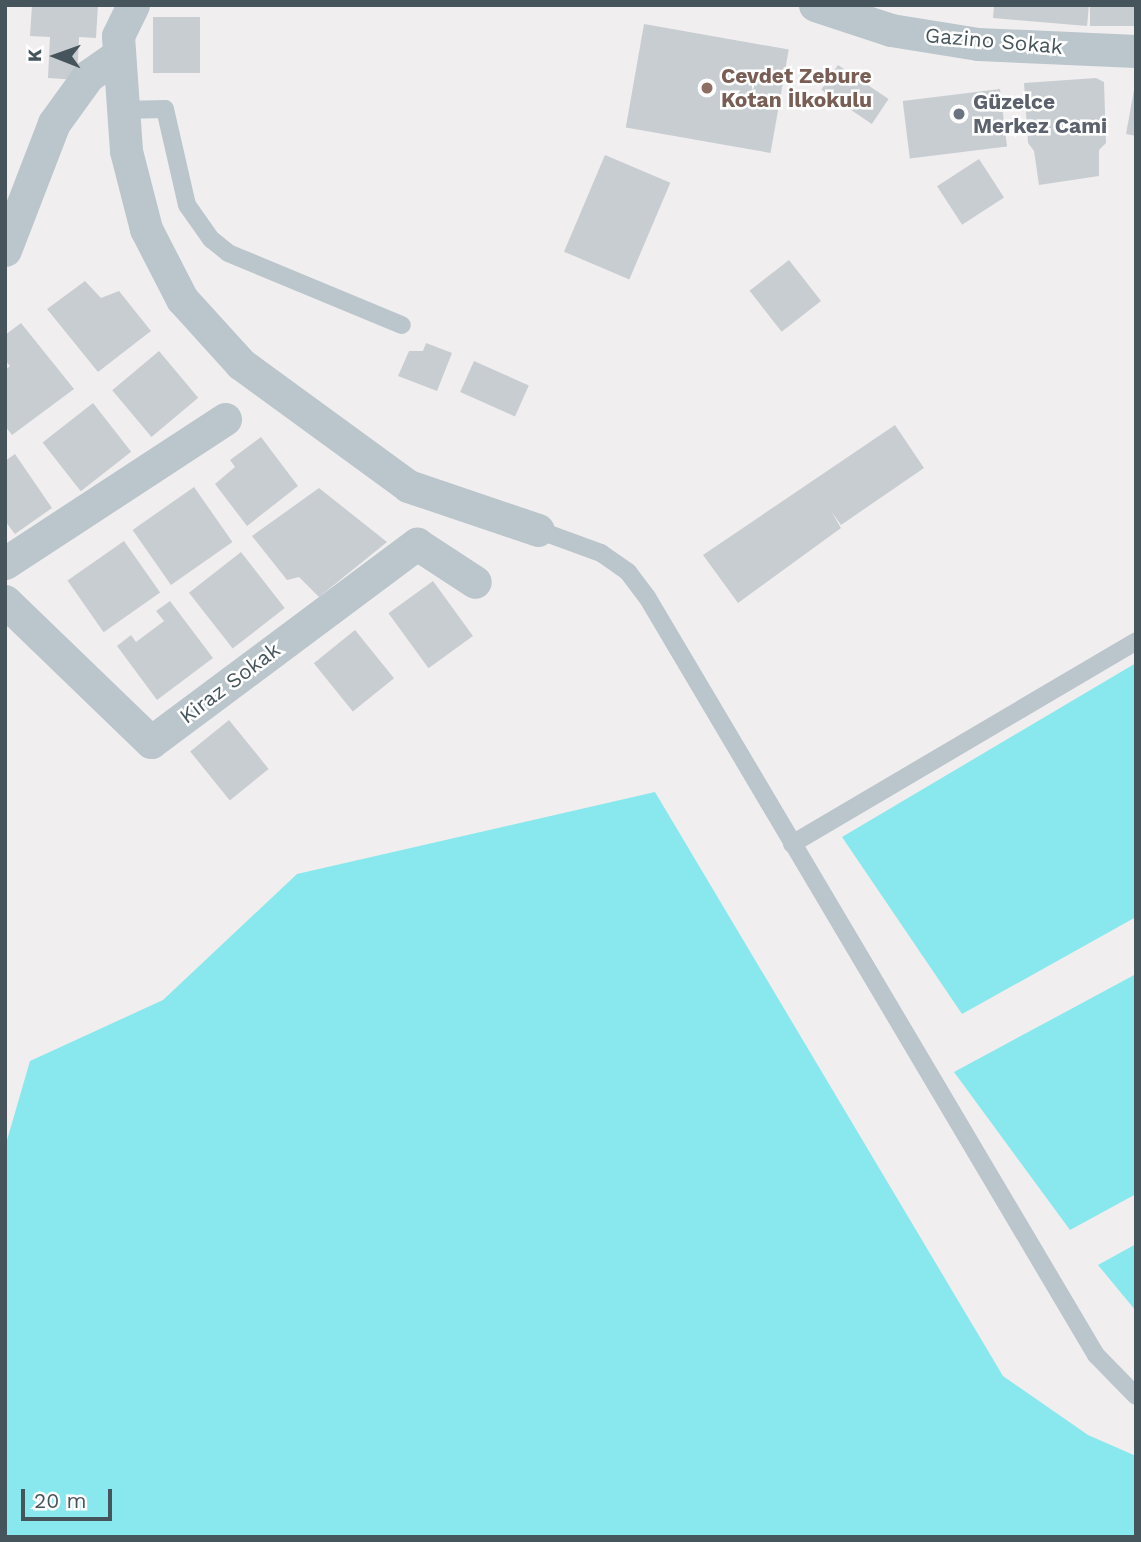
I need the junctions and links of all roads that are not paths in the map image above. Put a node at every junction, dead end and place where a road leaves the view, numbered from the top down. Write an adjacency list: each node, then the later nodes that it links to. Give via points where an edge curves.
1 (133, 5): 4 (street, via 118,36)
2 (815, 5): 3 (street, Gazino Sokak, via 891,30 978,44)
3 (1136, 51)
4 (119, 54): 5 (street); 6 (street, via 88,75 54,123)
5 (123, 110): 7 (lane, via 165,109 187,205 211,239 228,253); 9 (street, via 126,151 146,229 182,299 213,335 283,398 408,486)
6 (5, 250)
7 (402, 325)
8 (225, 419): 10 (street)
9 (538, 530): 14 (lane, via 601,554 628,572)
10 (5, 563)
11 (475, 582): 12 (street, Kiraz Sokak, via 417,544 151,742)
12 (5, 601)
13 (1136, 641): 14 (lane)
14 (792, 844): 15 (lane, via 1096,1355)
15 (1136, 1396)

